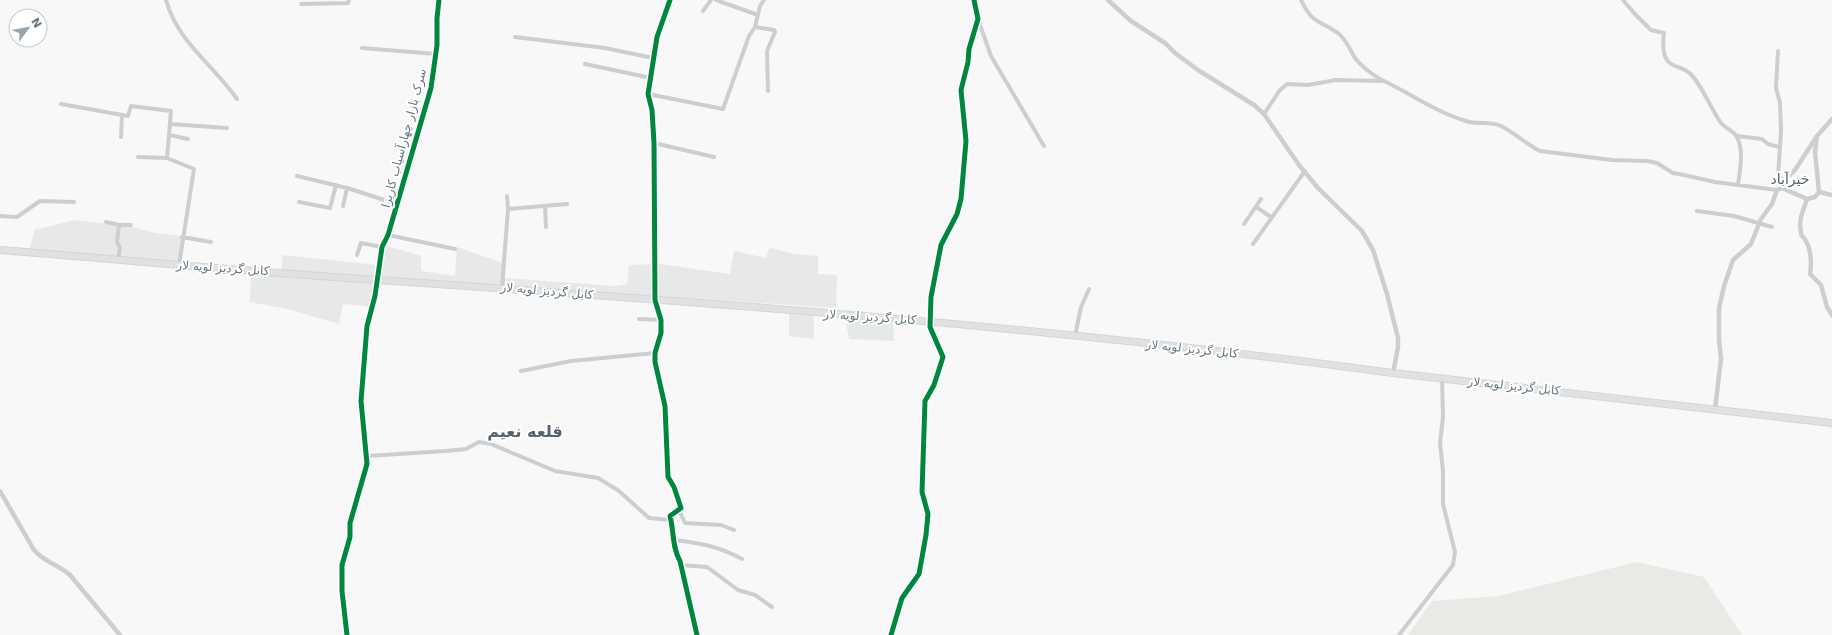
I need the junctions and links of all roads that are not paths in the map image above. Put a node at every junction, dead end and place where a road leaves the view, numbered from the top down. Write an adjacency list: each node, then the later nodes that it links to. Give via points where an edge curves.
1 (166, 0): 27 (street, via 177,28 186,42 222,78)
2 (350, 0): 12 (street, via 348,3)
3 (439, 0): 20 (street, سرک بازار چهارآسیاب کاریزا)
4 (670, 0): 21 (street, via 657,36)
5 (711, 0): 13 (street)
6 (716, 0): 14 (street)
7 (764, 0): 14 (street)
8 (974, 0): 15 (street)
9 (1108, 0): 29 (street, via 1131,21 1165,43 1198,70)
10 (1300, 0): 24 (street, via 1312,18 1338,34 1356,60)
11 (1623, 0): 35 (street, via 1652,30 1664,33 1663,44 1667,60 1689,72 1708,99 1721,124)
12 (301, 4)
13 (703, 11)
14 (758, 15): 16 (street)
15 (978, 19): 40 (street, via 991,56); 93 (street, via 961,90 966,141 961,200 957,214 941,245 933,279)
16 (755, 27): 25 (street, via 775,32 767,51); 26 (street, via 749,36 723,109)
17 (515, 37): 21 (street, via 605,48)
18 (362, 48): 20 (street)
19 (1778, 51): 41 (street, via 1776,88 1781,110)
20 (436, 54): 60 (street, سرک بازار چهارآسیاب کاریزا, via 431,88)
21 (654, 58): 23 (street)
22 (585, 64): 23 (street)
23 (651, 78): 26 (street)
24 (1384, 81): 29 (street, via 1336,80 1308,85 1287,84); 49 (street, via 1417,97 1428,106 1466,121 1479,124 1488,122 1500,126 1540,151 1612,160 1648,161 1673,172)
25 (768, 91)
26 (648, 94): 39 (street, via 652,110)
27 (237, 99)
28 (61, 104): 30 (street)
29 (1264, 114): 45 (street)
30 (122, 115): 32 (street, via 129,115 131,106 171,111); 37 (street)
31 (1832, 119): 36 (street)
32 (170, 124): 33 (street); 34 (street)
33 (227, 128)
34 (170, 135): 38 (street); 44 (street)
35 (1737, 136): 41 (street, via 1762,139 1770,145); 49 (street, via 1741,156)
36 (1817, 136): 47 (street, via 1795,170); 53 (street, via 1815,152)
37 (121, 137)
38 (188, 139)
39 (654, 143): 43 (street); 89 (street)
40 (1044, 146)
41 (1779, 147): 47 (street, via 1778,177)
42 (138, 157): 44 (street)
43 (714, 157)
44 (167, 158): 77 (street, via 194,169)
45 (1304, 171): 68 (street); 97 (street, via 1362,231 1373,250 1398,338)
46 (297, 176): 48 (street)
47 (1784, 180): 51 (street)
48 (336, 185): 50 (street); 59 (street, via 330,208)
49 (1738, 185): 52 (street)
50 (348, 188): 60 (street); 62 (street)
51 (1782, 188): 52 (street); 57 (street)
52 (1777, 190): 70 (street)
53 (1819, 192): 54 (street); 57 (street, via 1815,197)
54 (1832, 195)
55 (507, 196): 65 (street)
56 (1261, 199): 64 (street)
57 (1807, 199): 90 (street, via 1801,214 1801,233 1810,250 1810,274 1821,285)
58 (74, 202): 67 (street, via 40,201 16,217)
59 (299, 202)
60 (396, 204): 76 (street, سرک بازار چهارآسیاب کاریزا)
61 (567, 204): 63 (street)
62 (343, 206)
63 (545, 206): 65 (street); 74 (street)
64 (1256, 207): 68 (street); 71 (street)
65 (508, 209): 87 (street)
66 (1697, 211): 70 (street, via 1734,216)
67 (0, 216)
68 (1271, 216): 79 (street)
69 (106, 222): 72 (street)
70 (1760, 223): 75 (street); 99 (street, via 1751,244 1733,260 1724,286 1720,308 1721,360)
71 (1244, 224)
72 (119, 225): 73 (street); 84 (street)
73 (131, 225)
74 (546, 227)
75 (1772, 227)
76 (388, 235): 80 (street, سرک بازار چهارآسیاب کاریزا); 81 (street)
77 (182, 237): 78 (street); 85 (street)
78 (210, 242)
79 (1254, 244)
80 (382, 247): 83 (street, via 361,243); 86 (street, سرک بازار چهارآسیاب کاریزا)
81 (455, 249)
82 (0, 250): 84 (highway, کابل گردیز لویه لار)
83 (357, 255)
84 (118, 260): 85 (highway, کابل گردیز لویه لار)
85 (180, 265): 86 (highway, کابل گردیز لویه لار)
86 (377, 280): 87 (highway, کابل گردیز لویه لار); 101 (street, سرک بازار چهارآسیاب کاریزا, via 367,326 362,401)
87 (502, 288): 89 (highway, کابل گردیز لویه لار)
88 (1088, 289): 94 (street)
89 (655, 300): 92 (street); 93 (highway, کابل گردیز لویه لار)
90 (1832, 315)
91 (639, 318): 92 (street)
92 (661, 320): 95 (street, via 661,333)
93 (929, 321): 94 (highway, کابل گردیز لویه لار); 113 (street, via 943,357 934,385 925,401 922,492 928,514 926,535 919,574 902,598)
94 (1075, 336): 97 (highway, کابل گردیز لویه لار)
95 (655, 353): 96 (street, via 571,361); 103 (street, via 659,386 665,406 668,477 674,487)
96 (521, 371)
97 (1393, 373): 98 (highway, کابل گردیز لویه لار)
98 (1442, 378): 99 (highway, کابل گردیز لویه لار); 114 (street, via 1443,417 1440,443 1443,504 1455,552 1453,565)
99 (1715, 409): 100 (highway, کابل گردیز لویه لار)
100 (1832, 423)
101 (367, 456): 104 (street, via 466,449 479,442 491,444 555,471 598,478 619,491 649,518); 111 (street, سرک بازار چهارآسیاب کاریزا, via 342,565)
102 (0, 491): 110 (street, via 34,550 41,558 70,575)
103 (679, 510): 104 (street, via 670,516); 105 (street, via 685,523 721,525)
104 (671, 520): 106 (street)
105 (734, 530)
106 (674, 540): 107 (street, via 696,542 722,549); 108 (street)
107 (742, 559)
108 (681, 565): 109 (street, via 707,567 738,590 755,595); 112 (street)
109 (772, 607)
110 (120, 635)
111 (347, 635)
112 (697, 635)
113 (891, 635)
114 (1399, 635)

